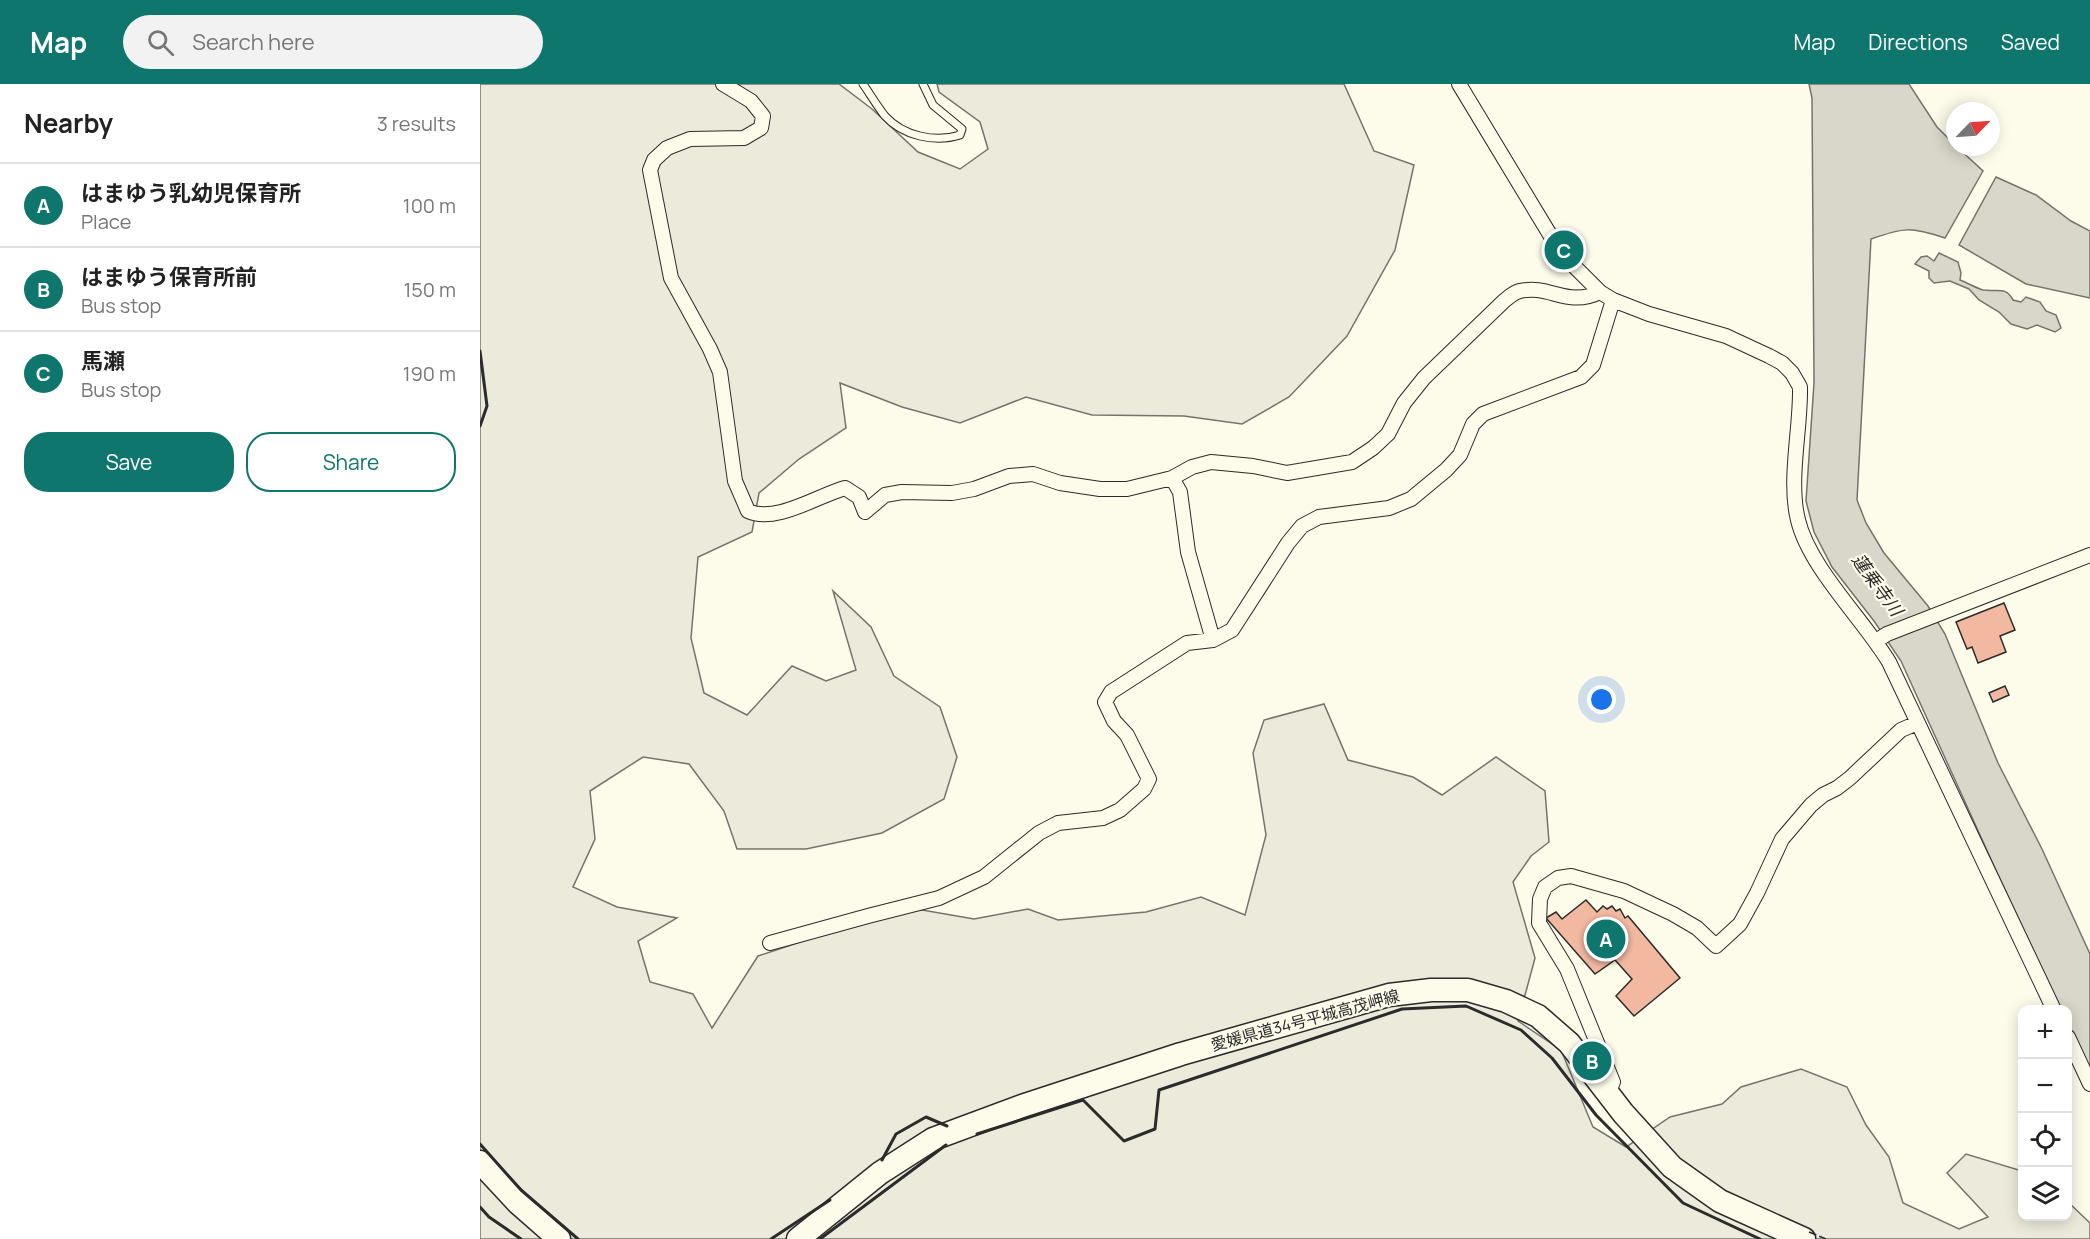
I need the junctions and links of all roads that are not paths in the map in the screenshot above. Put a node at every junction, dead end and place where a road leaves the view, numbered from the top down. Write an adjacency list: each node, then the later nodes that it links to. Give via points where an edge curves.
1 (723, 84): 7 (street, via 751,100 763,116 761,128 744,138 690,139 667,148 650,170 671,278 720,372 735,481 747,511 758,516 776,514 845,488 859,497 865,512 885,495 952,493 1009,476 1033,474 1100,489 1127,489)
2 (863, 84): 3 (lane, via 886,117 907,131 932,140 960,135 962,129 933,105)
3 (923, 84)
4 (1459, 84): 5 (street, via 1562,253)
5 (1600, 292): 6 (street); 7 (street, via 1588,298 1570,298 1537,290 1518,291 1424,378 1404,403 1388,435 1352,462 1287,473 1211,462)
6 (1613, 300): 9 (street, via 1726,336 1782,363 1792,373 1800,387 1794,493 1798,520 1825,574); 10 (street, via 1593,364 1581,377 1483,414 1473,424 1460,455 1411,499 1389,508 1318,517 1302,526 1232,630)
7 (1172, 478): 10 (street, via 1180,492 1188,552)
8 (2090, 555): 9 (street)
9 (1881, 638): 11 (street)
10 (1213, 640): 12 (street, via 1187,643 1111,692 1105,702 1149,779 1144,789 1120,810 1103,818 1058,823 1039,833 984,877 939,898)
11 (1917, 723): 13 (street); 16 (street, via 1901,730 1850,778 1811,805 1782,839 1740,924 1716,946 1697,928 1624,891 1571,876 1558,878 1545,887 1539,923 1567,969 1584,1009 1613,1082)
12 (770, 943)
13 (2052, 1005)
14 (2072, 1047): 15 (street)
15 (2090, 1084)
16 (1608, 1094): 19 (main road, 愛媛県道34号平城高茂岬線, via 1569,1043 1538,1016 1517,1006 1468,990 1389,995 1181,1054 933,1139 880,1173); 20 (main road, 愛媛県道34号平城高茂岬線, via 1672,1167 1720,1201)
17 (480, 1162): 18 (main road)
18 (559, 1239)
19 (798, 1239)
20 (1804, 1239)

